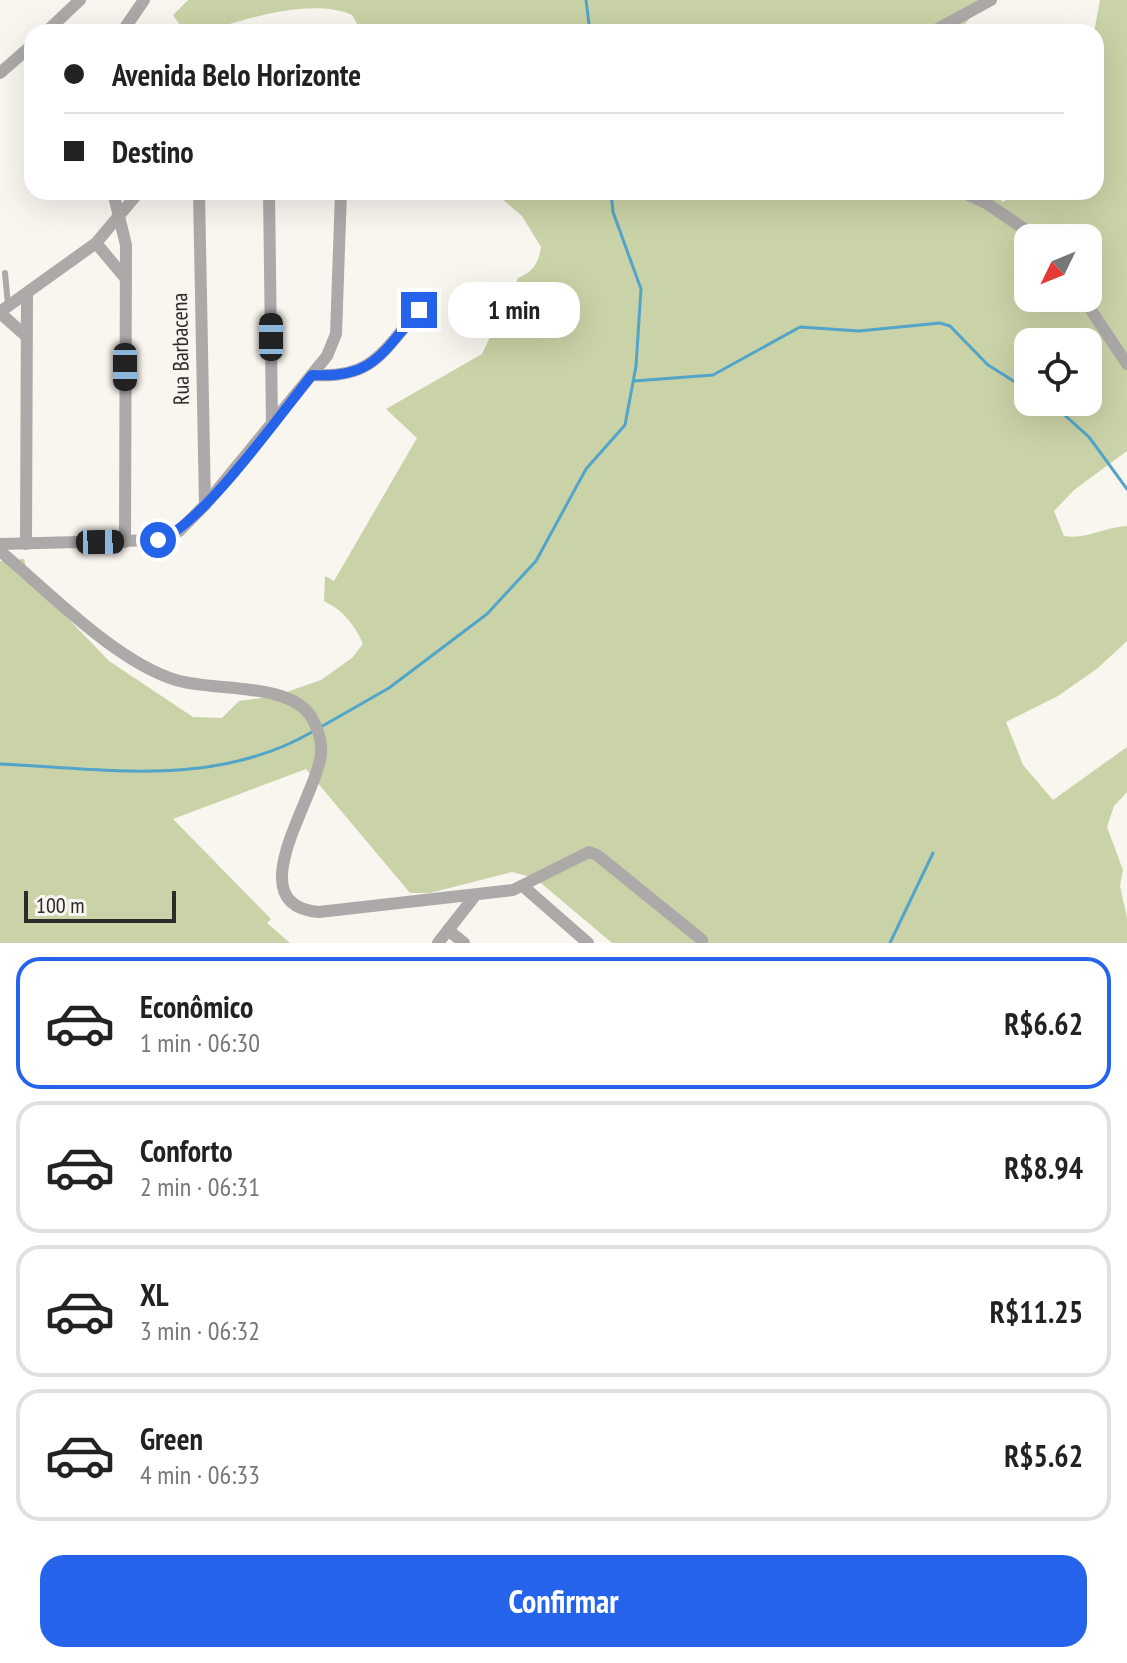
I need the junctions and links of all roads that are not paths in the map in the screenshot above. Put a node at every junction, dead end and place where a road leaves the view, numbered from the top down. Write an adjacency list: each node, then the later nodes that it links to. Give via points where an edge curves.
1 (80, 0): 4 (street)
2 (144, 0): 5 (street)
3 (991, 0): 6 (street)
4 (54, 24)
5 (128, 24)
6 (947, 24)
7 (24, 52): 8 (street)
8 (0, 73)
9 (115, 200): 15 (street)
10 (133, 200): 15 (street)
11 (199, 200): 28 (street, Rua Barbacena)
12 (269, 200): 27 (street)
13 (341, 200): 26 (street, via 336,334)
14 (979, 200): 16 (street)
15 (118, 218): 17 (street); 19 (street, via 126,245)
16 (1017, 224)
17 (96, 243): 19 (street); 20 (street)
18 (5, 273): 22 (lane)
19 (126, 279): 29 (street)
20 (27, 294): 22 (street); 24 (street)
21 (419, 310): 26 (street, via 365,368 338,377)
22 (3, 311): 24 (street)
23 (1092, 312): 25 (street)
24 (26, 336): 31 (street)
25 (1127, 364)
26 (312, 375): 27 (street)
27 (272, 424): 28 (street)
28 (205, 505): 29 (street, via 168,537)
29 (125, 542): 31 (street)
30 (0, 544): 31 (street)
31 (26, 544)
32 (0, 551): 34 (street, via 137,664 176,680 268,693 303,706 317,728 321,754 281,868 283,891 297,907 319,912)
33 (524, 887): 34 (street); 36 (street, via 589,852); 39 (street)
34 (474, 897): 35 (street)
35 (448, 930): 37 (street); 38 (street)
36 (702, 940)
37 (438, 943)
38 (464, 943)
39 (588, 943)

